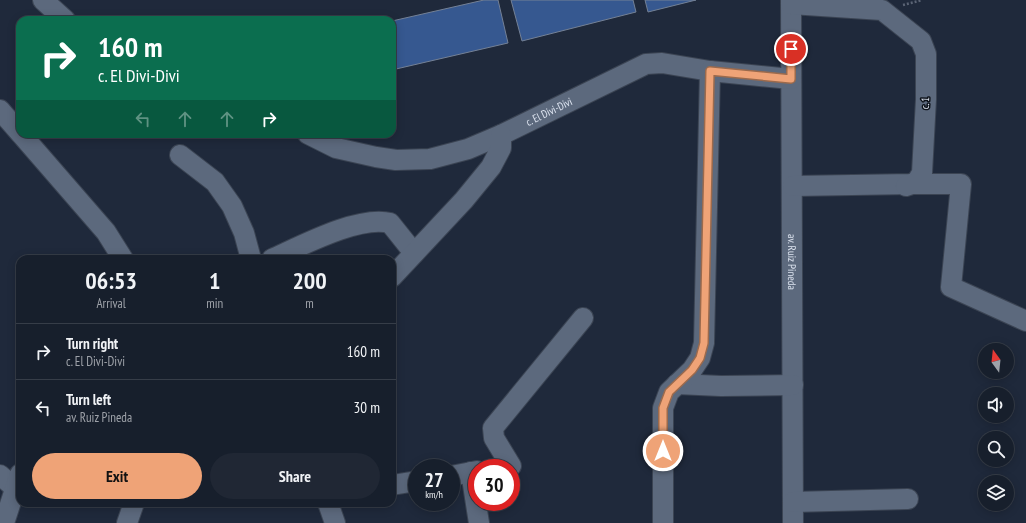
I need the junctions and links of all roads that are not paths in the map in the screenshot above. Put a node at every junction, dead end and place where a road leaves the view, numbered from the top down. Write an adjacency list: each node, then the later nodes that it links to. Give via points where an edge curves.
1 (43, 0): 3 (street)
2 (791, 2): 5 (street, av. Ruiz Pineda); 12 (street, c. 1, via 882,10 921,41 926,54 922,173 918,181)
3 (61, 16)
4 (710, 71): 5 (street, c. El Divi-Divi); 8 (street, c. El Divi-Divi, via 662,63 646,64); 21 (street, via 704,343 700,358)
5 (791, 79): 13 (street, av. Ruiz Pineda)
6 (0, 110): 7 (street)
7 (16, 129)
8 (501, 135): 10 (street, c. El Divi-Divi, via 468,149 418,160 376,157 336,148); 14 (street, via 501,148 491,167)
9 (24, 138): 15 (street, via 106,232)
10 (316, 138)
11 (180, 155): 16 (street, via 215,182 232,206)
12 (912, 184): 13 (street, via 897,188); 20 (street, via 961,184 951,287)
13 (793, 186): 22 (street, av. Ruiz Pineda)
14 (414, 253): 17 (street, via 390,223 377,221 325,234); 18 (street)
15 (120, 255)
16 (250, 255)
17 (280, 255)
18 (396, 273)
19 (583, 318): 23 (street, via 493,428 494,438)
20 (1026, 321)
21 (677, 384): 22 (street); 38 (street, via 669,392 663,408)
22 (793, 385): 30 (street, av. Ruiz Pineda)
23 (508, 459)
24 (0, 475): 25 (street)
25 (16, 481)
26 (408, 482): 28 (street)
27 (16, 484): 34 (street)
28 (396, 484)
29 (908, 499): 30 (street)
30 (793, 502): 39 (street, av. Ruiz Pineda)
31 (133, 507): 35 (street)
32 (329, 507): 36 (street)
33 (478, 511): 37 (street)
34 (4, 523)
35 (127, 523)
36 (335, 523)
37 (479, 523)
38 (663, 523)
39 (793, 523)

